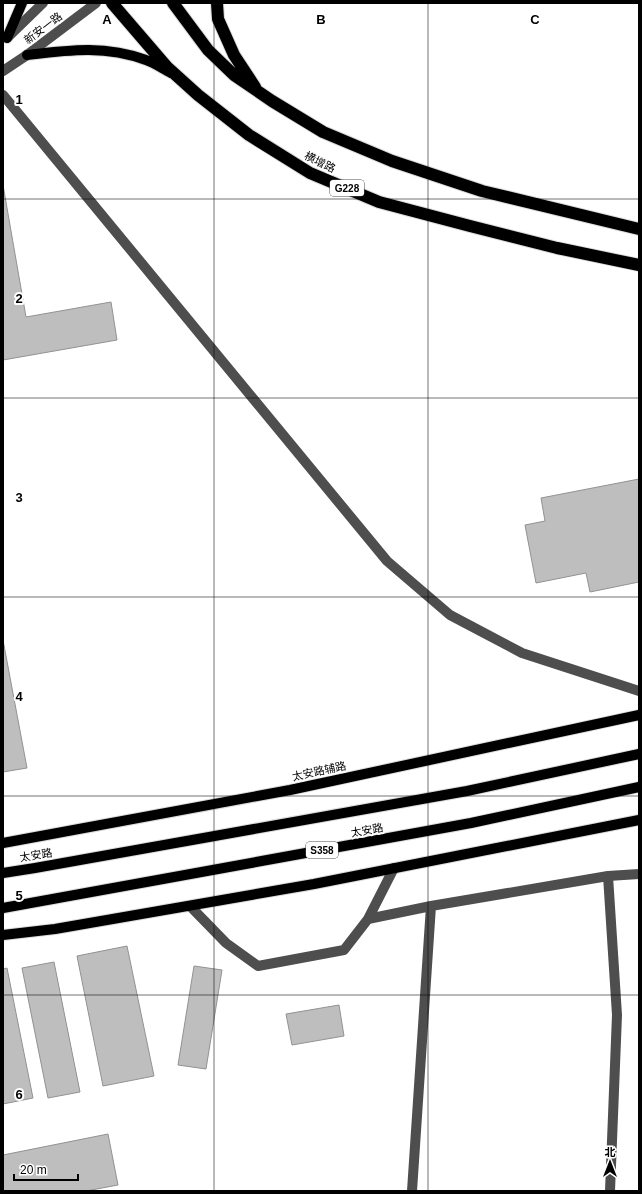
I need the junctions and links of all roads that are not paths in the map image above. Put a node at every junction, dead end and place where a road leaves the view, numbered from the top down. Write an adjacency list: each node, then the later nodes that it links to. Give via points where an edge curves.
1 (22, 3): 7 (main road)
2 (43, 3): 7 (street, 新安一路)
3 (96, 3): 8 (street, 新安一路)
4 (112, 3): 10 (highway, 横增路 / G228)
5 (173, 3): 11 (highway, via 208,50 234,76)
6 (217, 3): 11 (highway, via 218,20 234,54)
7 (5, 39)
8 (28, 55): 9 (street, 新安一路); 10 (main road, via 72,50 115,51 148,60)
9 (3, 71)
10 (179, 78): 14 (highway, 横增路 / G228, via 249,135 310,173 380,202 557,248)
11 (259, 93): 13 (highway, via 323,132 392,161 482,191)
12 (3, 96): 15 (street, via 387,561 450,615 522,653)
13 (639, 229)
14 (639, 265)
15 (639, 691)
16 (639, 715): 20 (main road, 太安路辅路, via 290,790)
17 (639, 754): 22 (main road, 太安路, via 467,791)
18 (639, 787): 27 (main road, 太安路 / S358, via 471,823)
19 (639, 820): 21 (main road)
20 (3, 843)
21 (394, 868): 25 (main road); 28 (street)
22 (3, 873)
23 (639, 874): 24 (street)
24 (608, 876): 26 (street); 31 (street, via 617,1015)
25 (190, 906): 28 (street, via 226,943 258,966 344,950); 29 (main road, via 55,929)
26 (431, 906): 28 (street); 30 (street)
27 (3, 908)
28 (368, 919)
29 (3, 935)
30 (412, 1191)
31 (610, 1191)

